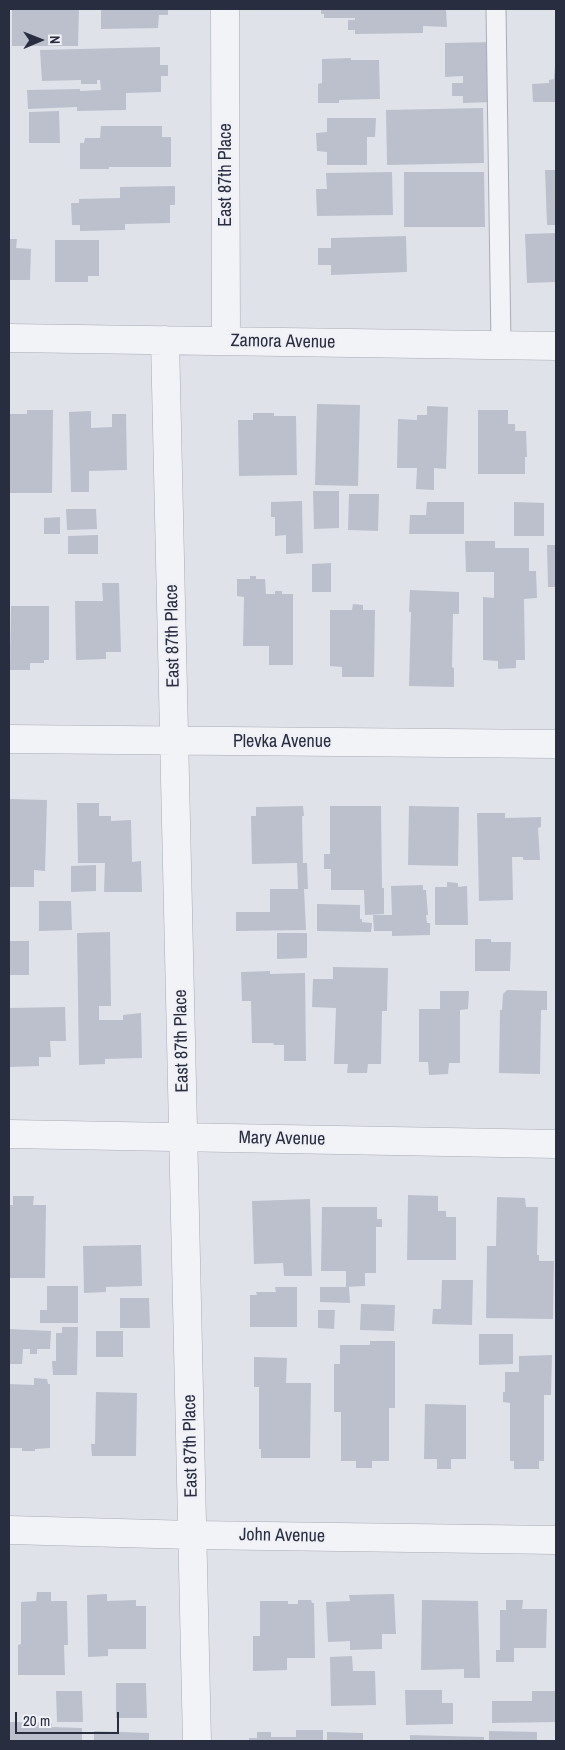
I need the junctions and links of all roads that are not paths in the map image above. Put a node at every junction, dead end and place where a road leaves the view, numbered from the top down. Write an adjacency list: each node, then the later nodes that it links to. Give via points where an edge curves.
1 (225, 9): 5 (street, East 87th Place)
2 (496, 9): 6 (lane)
3 (9, 338): 4 (street, Zamora Avenue)
4 (166, 340): 5 (street, Zamora Avenue); 9 (street, East 87th Place)
5 (226, 341): 6 (street, Zamora Avenue)
6 (501, 345): 7 (street, Zamora Avenue)
7 (556, 346)
8 (9, 739): 9 (street, Plevka Avenue)
9 (175, 742): 10 (street, Plevka Avenue); 12 (street, East 87th Place)
10 (556, 744)
11 (9, 1134): 12 (street, Mary Avenue)
12 (184, 1137): 13 (street, Mary Avenue); 15 (street, East 87th Place)
13 (556, 1144)
14 (9, 1530): 15 (street, John Avenue)
15 (193, 1535): 16 (street, John Avenue); 17 (street, East 87th Place)
16 (556, 1540)
17 (197, 1741)

